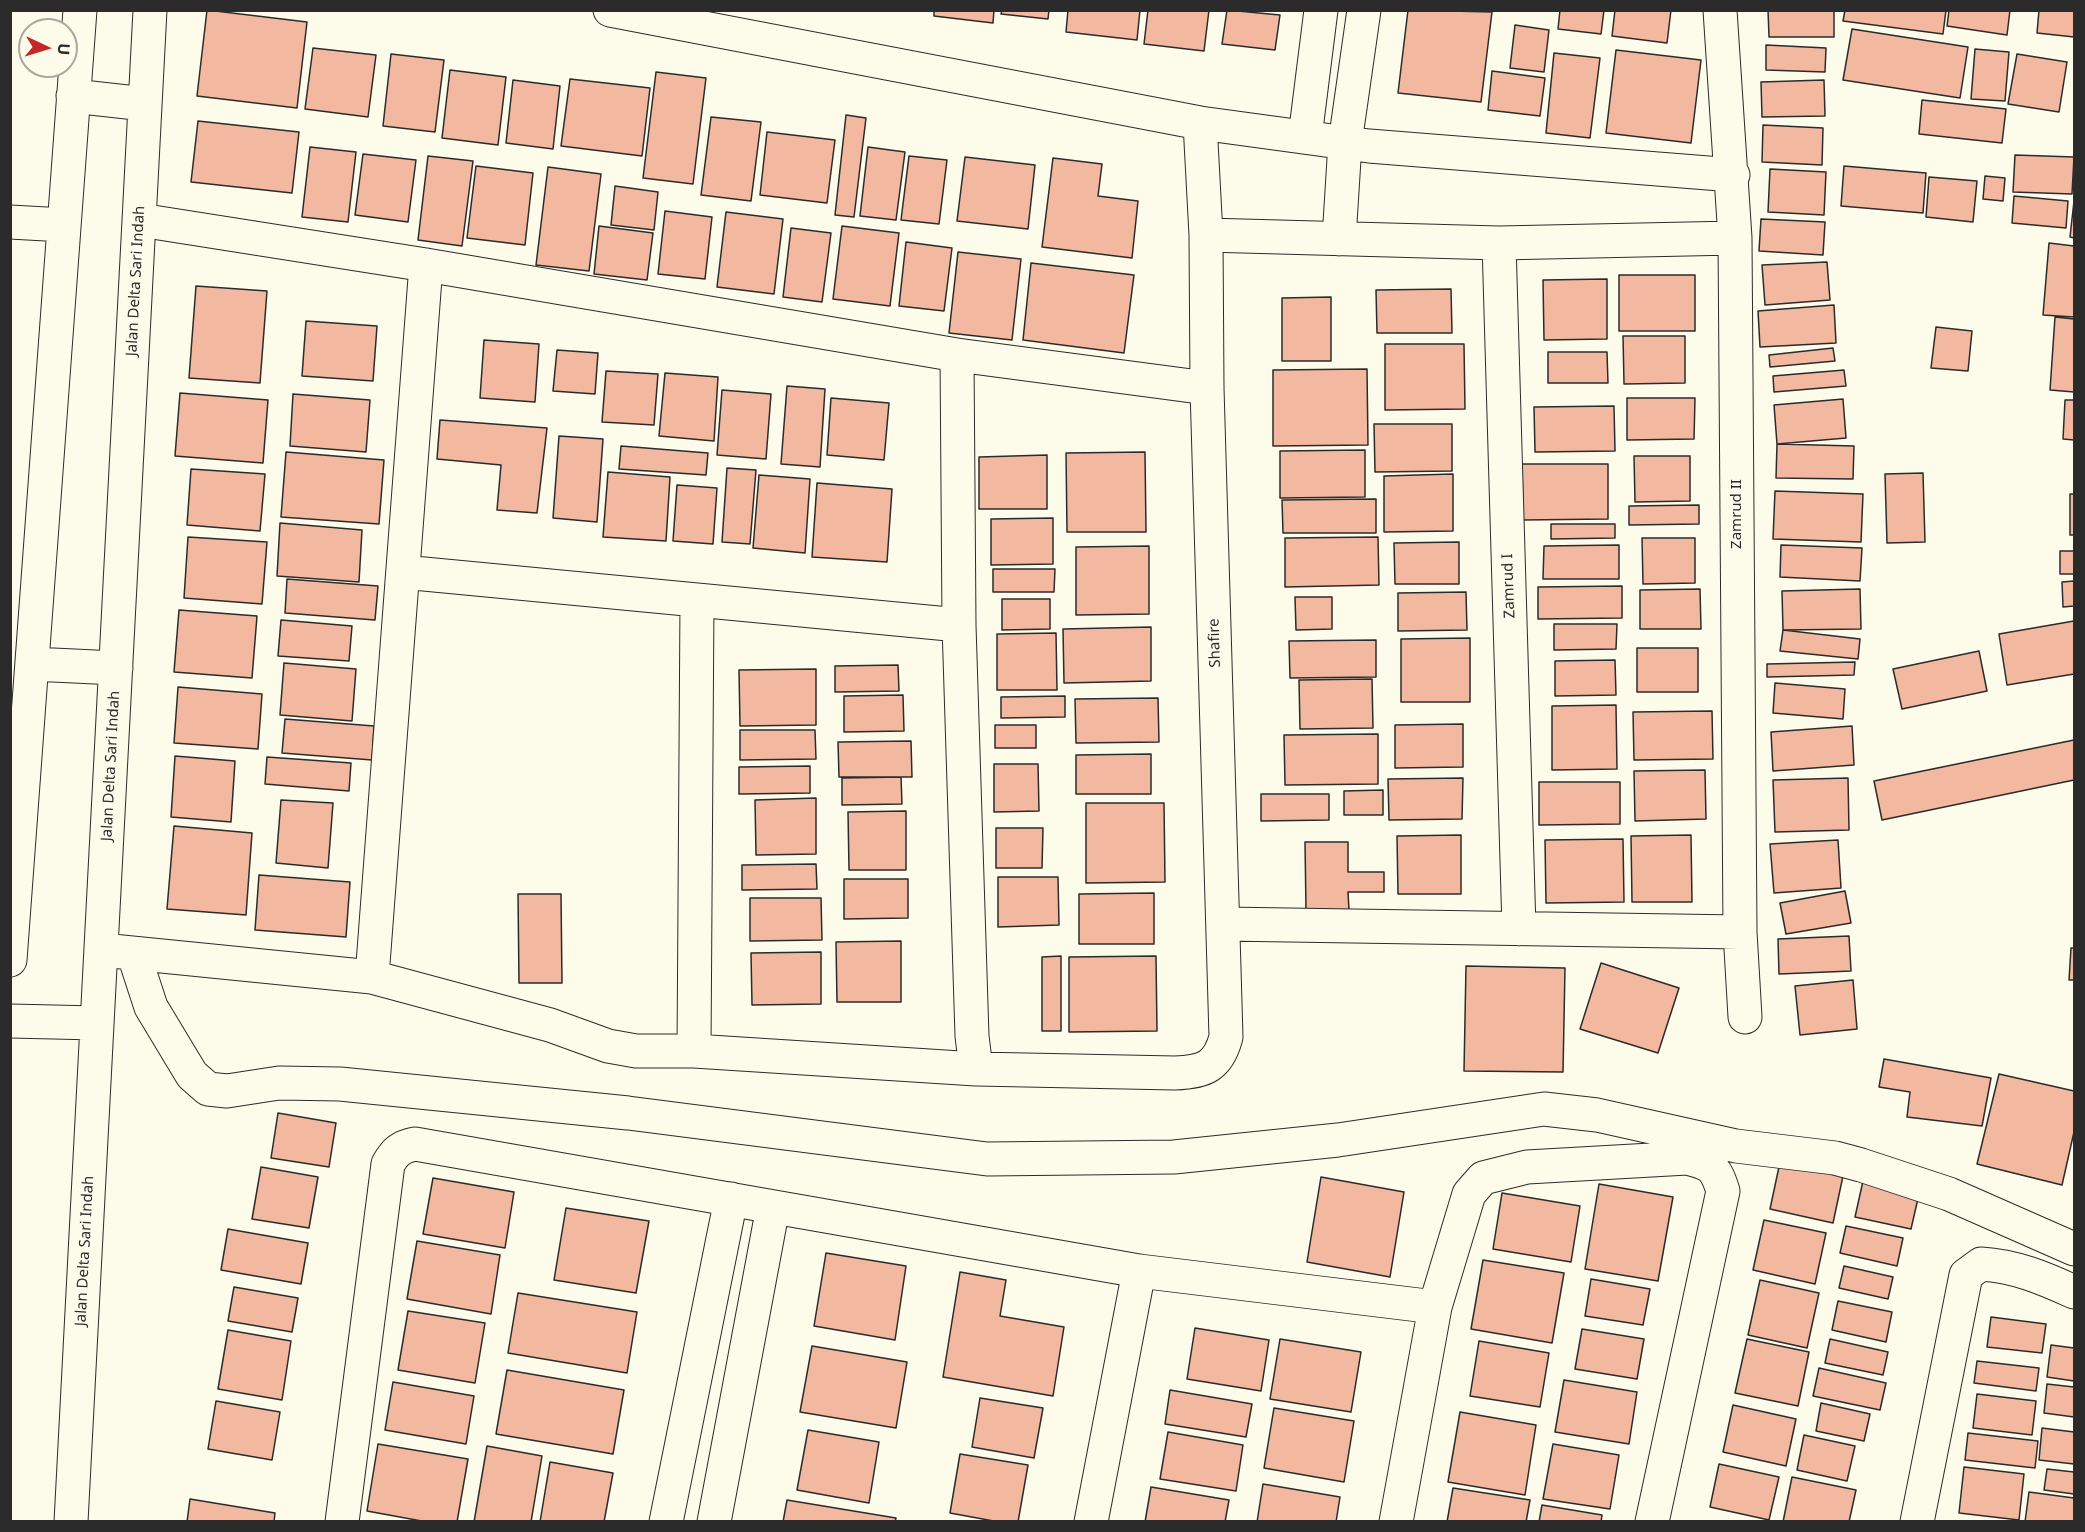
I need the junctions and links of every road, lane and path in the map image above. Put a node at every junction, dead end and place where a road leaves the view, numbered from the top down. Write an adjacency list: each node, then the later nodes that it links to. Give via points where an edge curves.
1 (80, 10): 7 (street)
2 (150, 10): 8 (street, Jalan Delta Sari Indah)
3 (610, 10): 9 (street)
4 (1321, 10): 10 (street)
5 (1364, 10): 11 (street)
6 (1720, 10): 12 (street, Zamrud II)
7 (73, 96): 8 (street); 15 (street)
8 (145, 104): 13 (street, Jalan Delta Sari Indah)
9 (1200, 123): 10 (street); 16 (street, Shafire)
10 (1305, 137): 11 (street)
11 (1345, 143): 12 (street); 18 (street)
12 (1732, 175): 17 (street, Zamrud II)
13 (140, 220): 20 (street); 27 (street, Jalan Delta Sari Indah)
14 (10, 222): 15 (street)
15 (64, 225): 26 (street)
16 (1206, 235): 18 (street); 22 (street, Shafire)
17 (1735, 238): 19 (street); 30 (street, Zamrud II)
18 (1339, 239): 19 (street)
19 (1499, 243): 29 (street, Zamrud I)
20 (426, 265): 21 (street); 23 (street)
21 (957, 355): 22 (street); 25 (street)
22 (1207, 388): 28 (street, Shafire)
23 (403, 572): 24 (street); 34 (street)
24 (698, 600): 25 (street); 38 (street)
25 (959, 626): 39 (street)
26 (32, 664): 27 (street); 33 (street)
27 (116, 668): 31 (street, Jalan Delta Sari Indah)
28 (1224, 924): 29 (street); 39 (street, Shafire, via 1226,1037 1212,1064 1199,1072)
29 (1519, 929): 30 (street)
30 (1740, 932): 35 (street, Zamrud II)
31 (102, 950): 32 (street); 37 (street, Jalan Delta Sari Indah)
32 (134, 955): 34 (street); 42 (street, via 151,1007 192,1076 208,1089 227,1091 279,1083 340,1084 628,1113 987,1159 1174,1157 1338,1140 1544,1108 1597,1115 1736,1146 1862,1164 1949,1194)
33 (10, 960)
34 (372, 977): 38 (street, via 550,1025 608,1046 636,1051)
35 (1745, 1017)
36 (10, 1021): 37 (street)
37 (97, 1023): 46 (street, Jalan Delta Sari Indah)
38 (694, 1051): 39 (street)
39 (976, 1069)
40 (731, 1199): 41 (street); 47 (street, via 415,1144 395,1152 387,1164); 48 (street)
41 (773, 1207): 43 (street); 49 (street)
42 (2074, 1249)
43 (1139, 1271): 45 (street); 50 (street)
44 (2074, 1292): 53 (street, via 2030,1273 1997,1265 1981,1264 1966,1275)
45 (1435, 1308): 51 (street); 52 (street, via 1464,1206 1483,1178 1527,1167 1687,1158 1707,1163 1717,1173 1723,1191)
46 (71, 1521)
47 (342, 1521)
48 (666, 1521)
49 (714, 1521)
50 (1091, 1521)
51 (1396, 1521)
52 (1652, 1521)
53 (1917, 1521)

